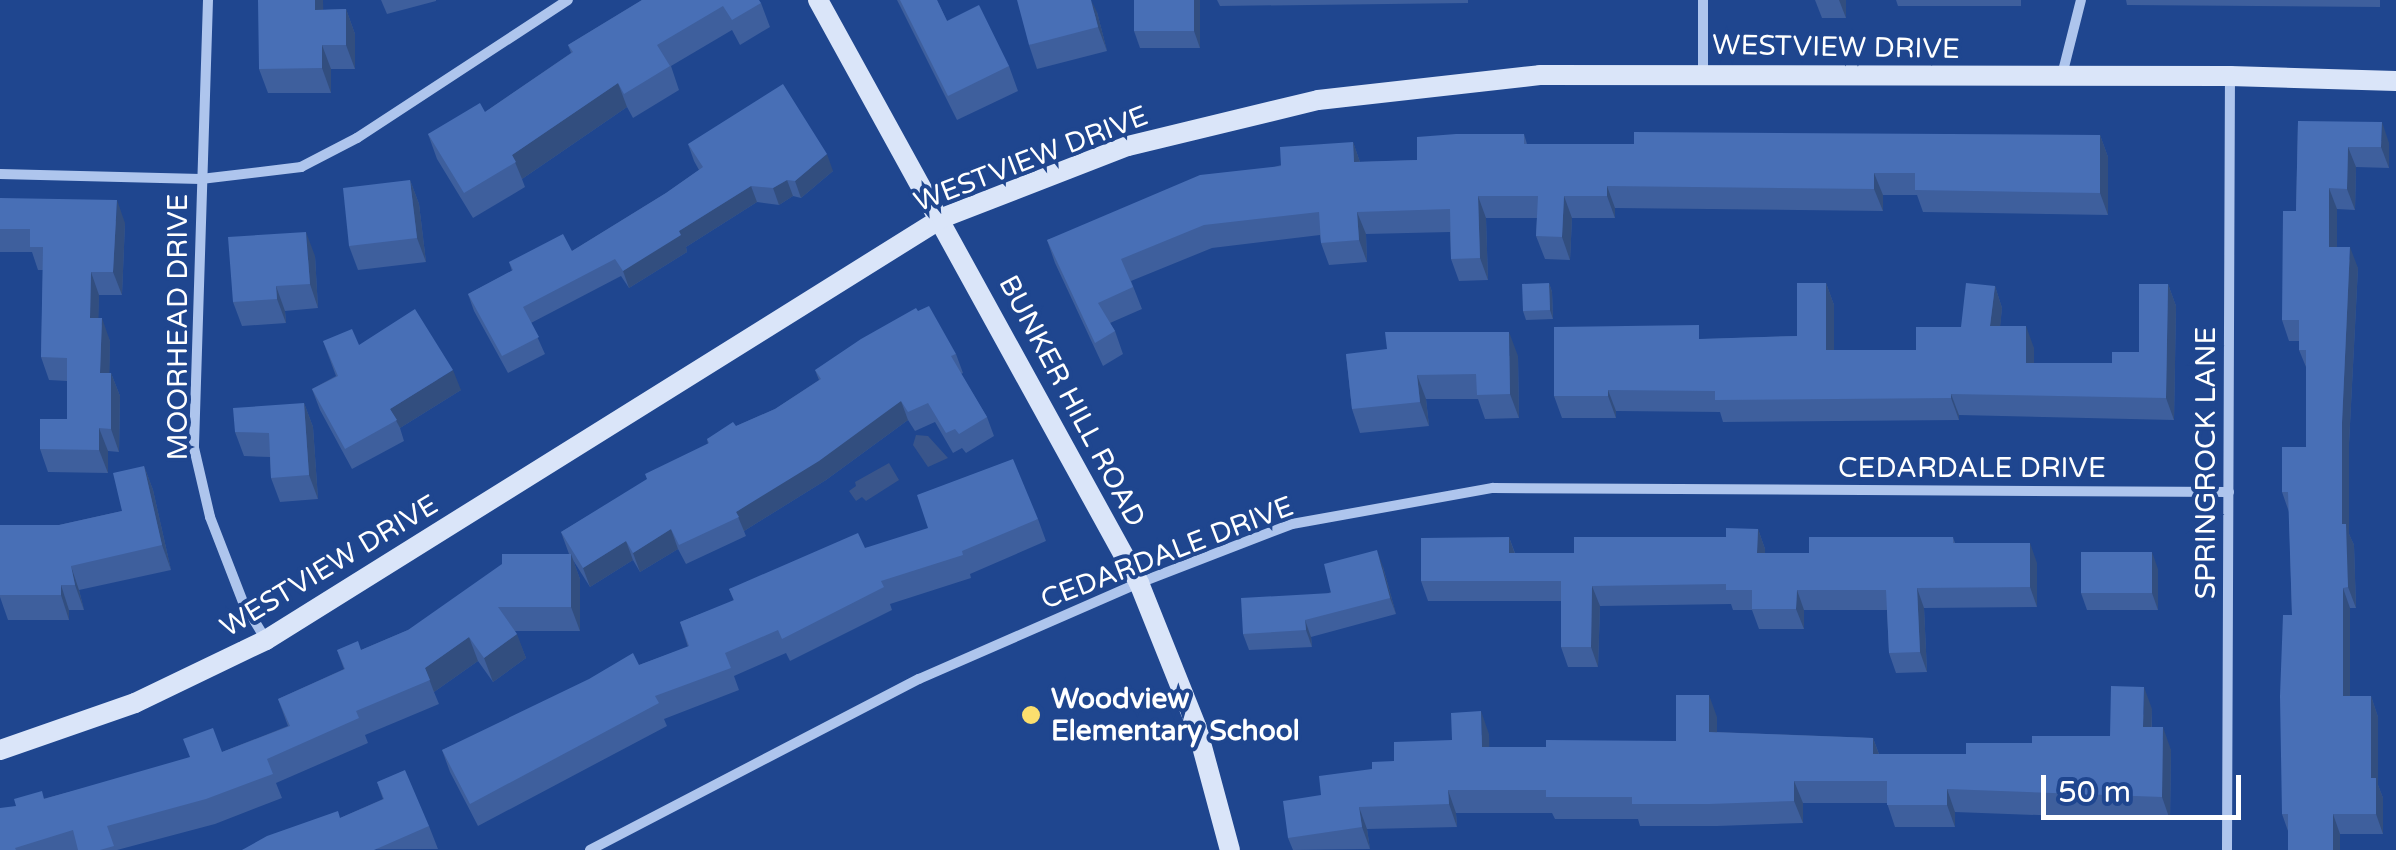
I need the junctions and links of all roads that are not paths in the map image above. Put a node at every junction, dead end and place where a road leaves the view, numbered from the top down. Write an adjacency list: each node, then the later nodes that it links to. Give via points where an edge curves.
1 (208, 0): 11 (street, MOORHEAD DRIVE)
2 (568, 0): 11 (street, via 302,167)
3 (818, 0): 12 (main road, BUNKER HILL ROAD)
4 (1703, 0): 6 (street)
5 (2081, 0): 7 (street)
6 (1703, 73): 7 (main road, WESTVIEW DRIVE); 12 (main road, WESTVIEW DRIVE, via 1540,75 1318,100 1128,146)
7 (2062, 76): 8 (main road, WESTVIEW DRIVE)
8 (2230, 76): 9 (main road, WESTVIEW DRIVE); 13 (street, SPRINGROCK LANE)
9 (2396, 81)
10 (0, 174): 11 (street)
11 (200, 179): 15 (street, MOORHEAD DRIVE, via 194,448 210,517)
12 (942, 218): 14 (main road, BUNKER HILL ROAD); 15 (main road, WESTVIEW DRIVE)
13 (2229, 492): 14 (street, CEDARDALE DRIVE, via 1493,488 1292,524); 19 (street, SPRINGROCK LANE)
14 (1139, 582): 17 (street, CEDARDALE DRIVE, via 919,679); 18 (main road, BUNKER HILL ROAD, via 1197,728)
15 (266, 640): 16 (main road, WESTVIEW DRIVE, via 135,703)
16 (0, 750)
17 (590, 850)
18 (1230, 850)
19 (2228, 850)

